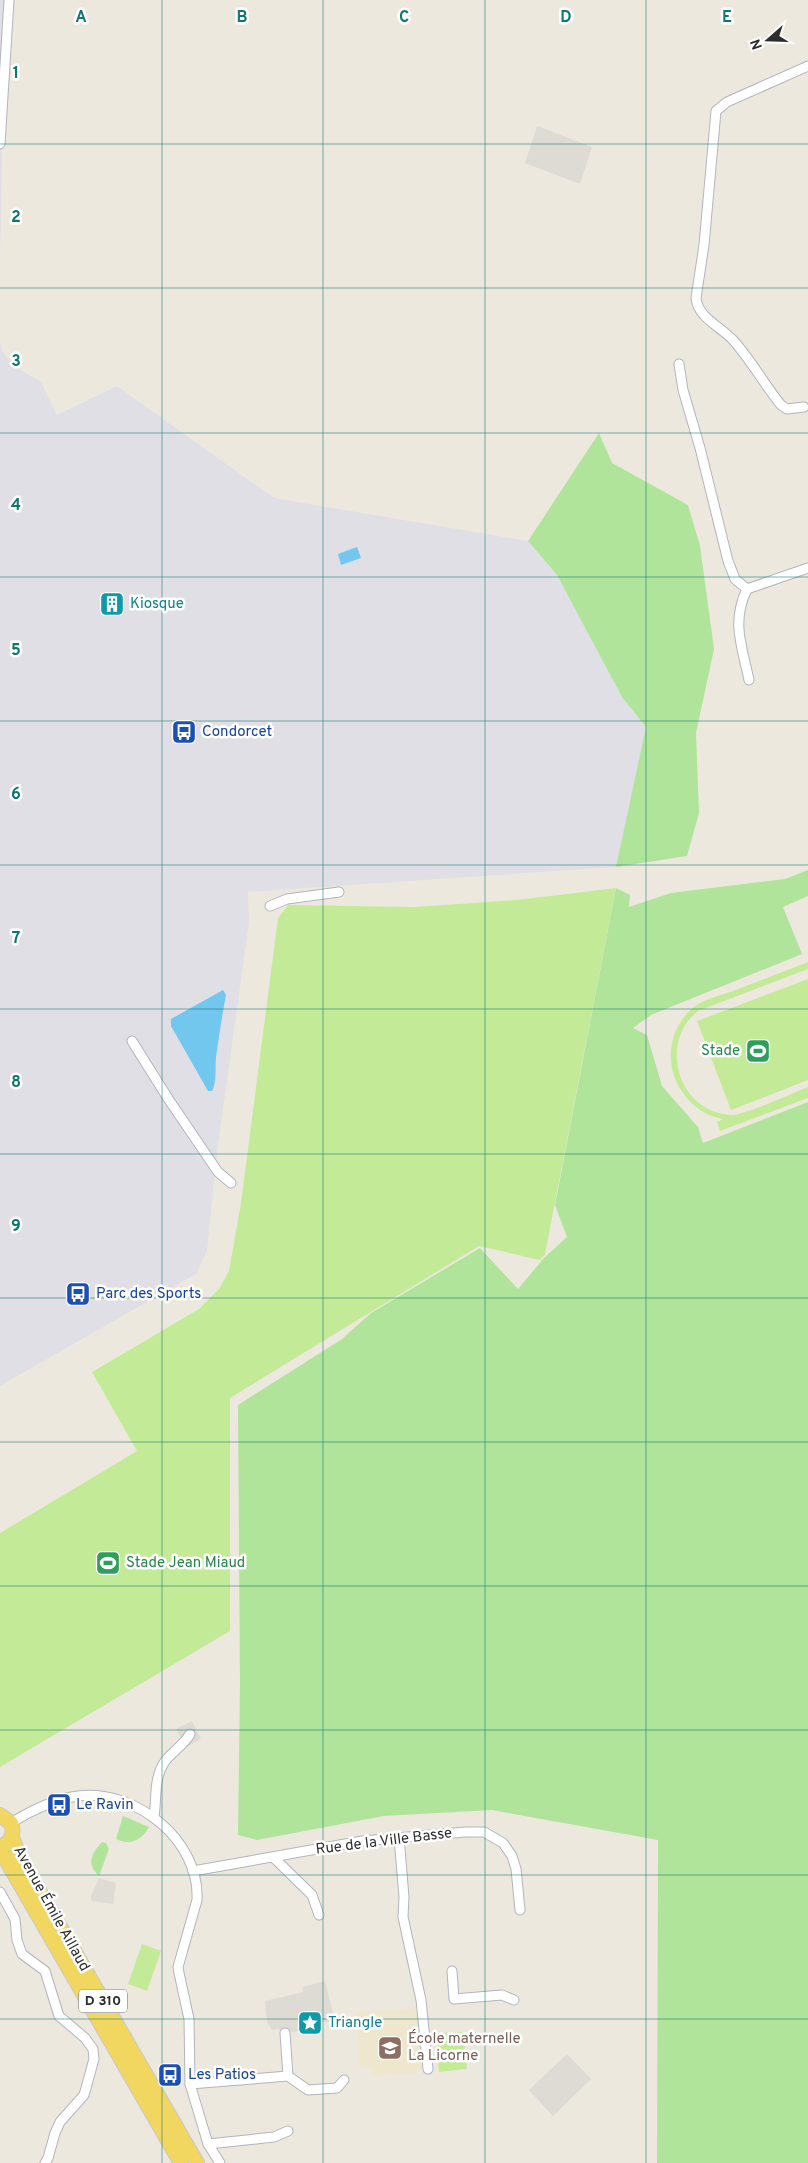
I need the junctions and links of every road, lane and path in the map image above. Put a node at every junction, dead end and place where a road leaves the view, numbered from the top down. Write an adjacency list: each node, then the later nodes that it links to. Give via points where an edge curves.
1 (9, 0): 3 (street)
2 (808, 66): 5 (street, via 727,102 716,112 696,298 701,313 732,339 782,405 787,409)
3 (0, 144)
4 (679, 364): 7 (street, via 728,561 736,578)
5 (804, 407)
6 (808, 568): 7 (street)
7 (747, 589): 8 (street, via 737,622)
8 (749, 680)
9 (340, 892): 10 (street, via 287,900)
10 (270, 906)
11 (132, 1041): 12 (street, via 218,1172)
12 (231, 1183)
13 (190, 1734): 14 (street, via 184,1745 165,1761 158,1776)
14 (154, 1817): 15 (street, via 137,1807 107,1797 79,1796 50,1802); 21 (street, via 178,1842)
15 (6, 1819): 16 (main road, Avenue Émile Aillaud, via 13,1832)
16 (12, 1837): 18 (main road); 36 (main road, Avenue Émile Aillaud / D 310, via 19,1856)
17 (399, 1837): 20 (street, Rue de la Ville Basse); 23 (street, Rue de la Ville Basse, via 475,1832 497,1838 515,1862); 28 (street, via 403,1917 421,2000)
18 (0, 1847)
19 (0, 1854): 35 (main road, Avenue Émile Aillaud / D 310)
20 (274, 1858): 21 (street, Rue de la Ville Basse); 24 (street, via 312,1895)
21 (193, 1871): 31 (street, via 196,1900 178,1967 189,2019)
22 (0, 1892): 34 (street, via 15,1919 22,1954 45,1970 59,2016 93,2049 94,2059 84,2095 60,2122)
23 (520, 1910)
24 (319, 1915)
25 (452, 1971): 26 (street, via 454,1998 502,1995)
26 (514, 2000)
27 (284, 2033): 29 (street)
28 (428, 2068)
29 (288, 2076): 30 (street, via 308,2090 337,2088); 31 (street)
30 (344, 2080)
31 (190, 2084): 33 (street)
32 (288, 2131): 33 (street, via 274,2137)
33 (208, 2144): 37 (street)
34 (45, 2163)
35 (181, 2163)
36 (197, 2163)
37 (220, 2163)

